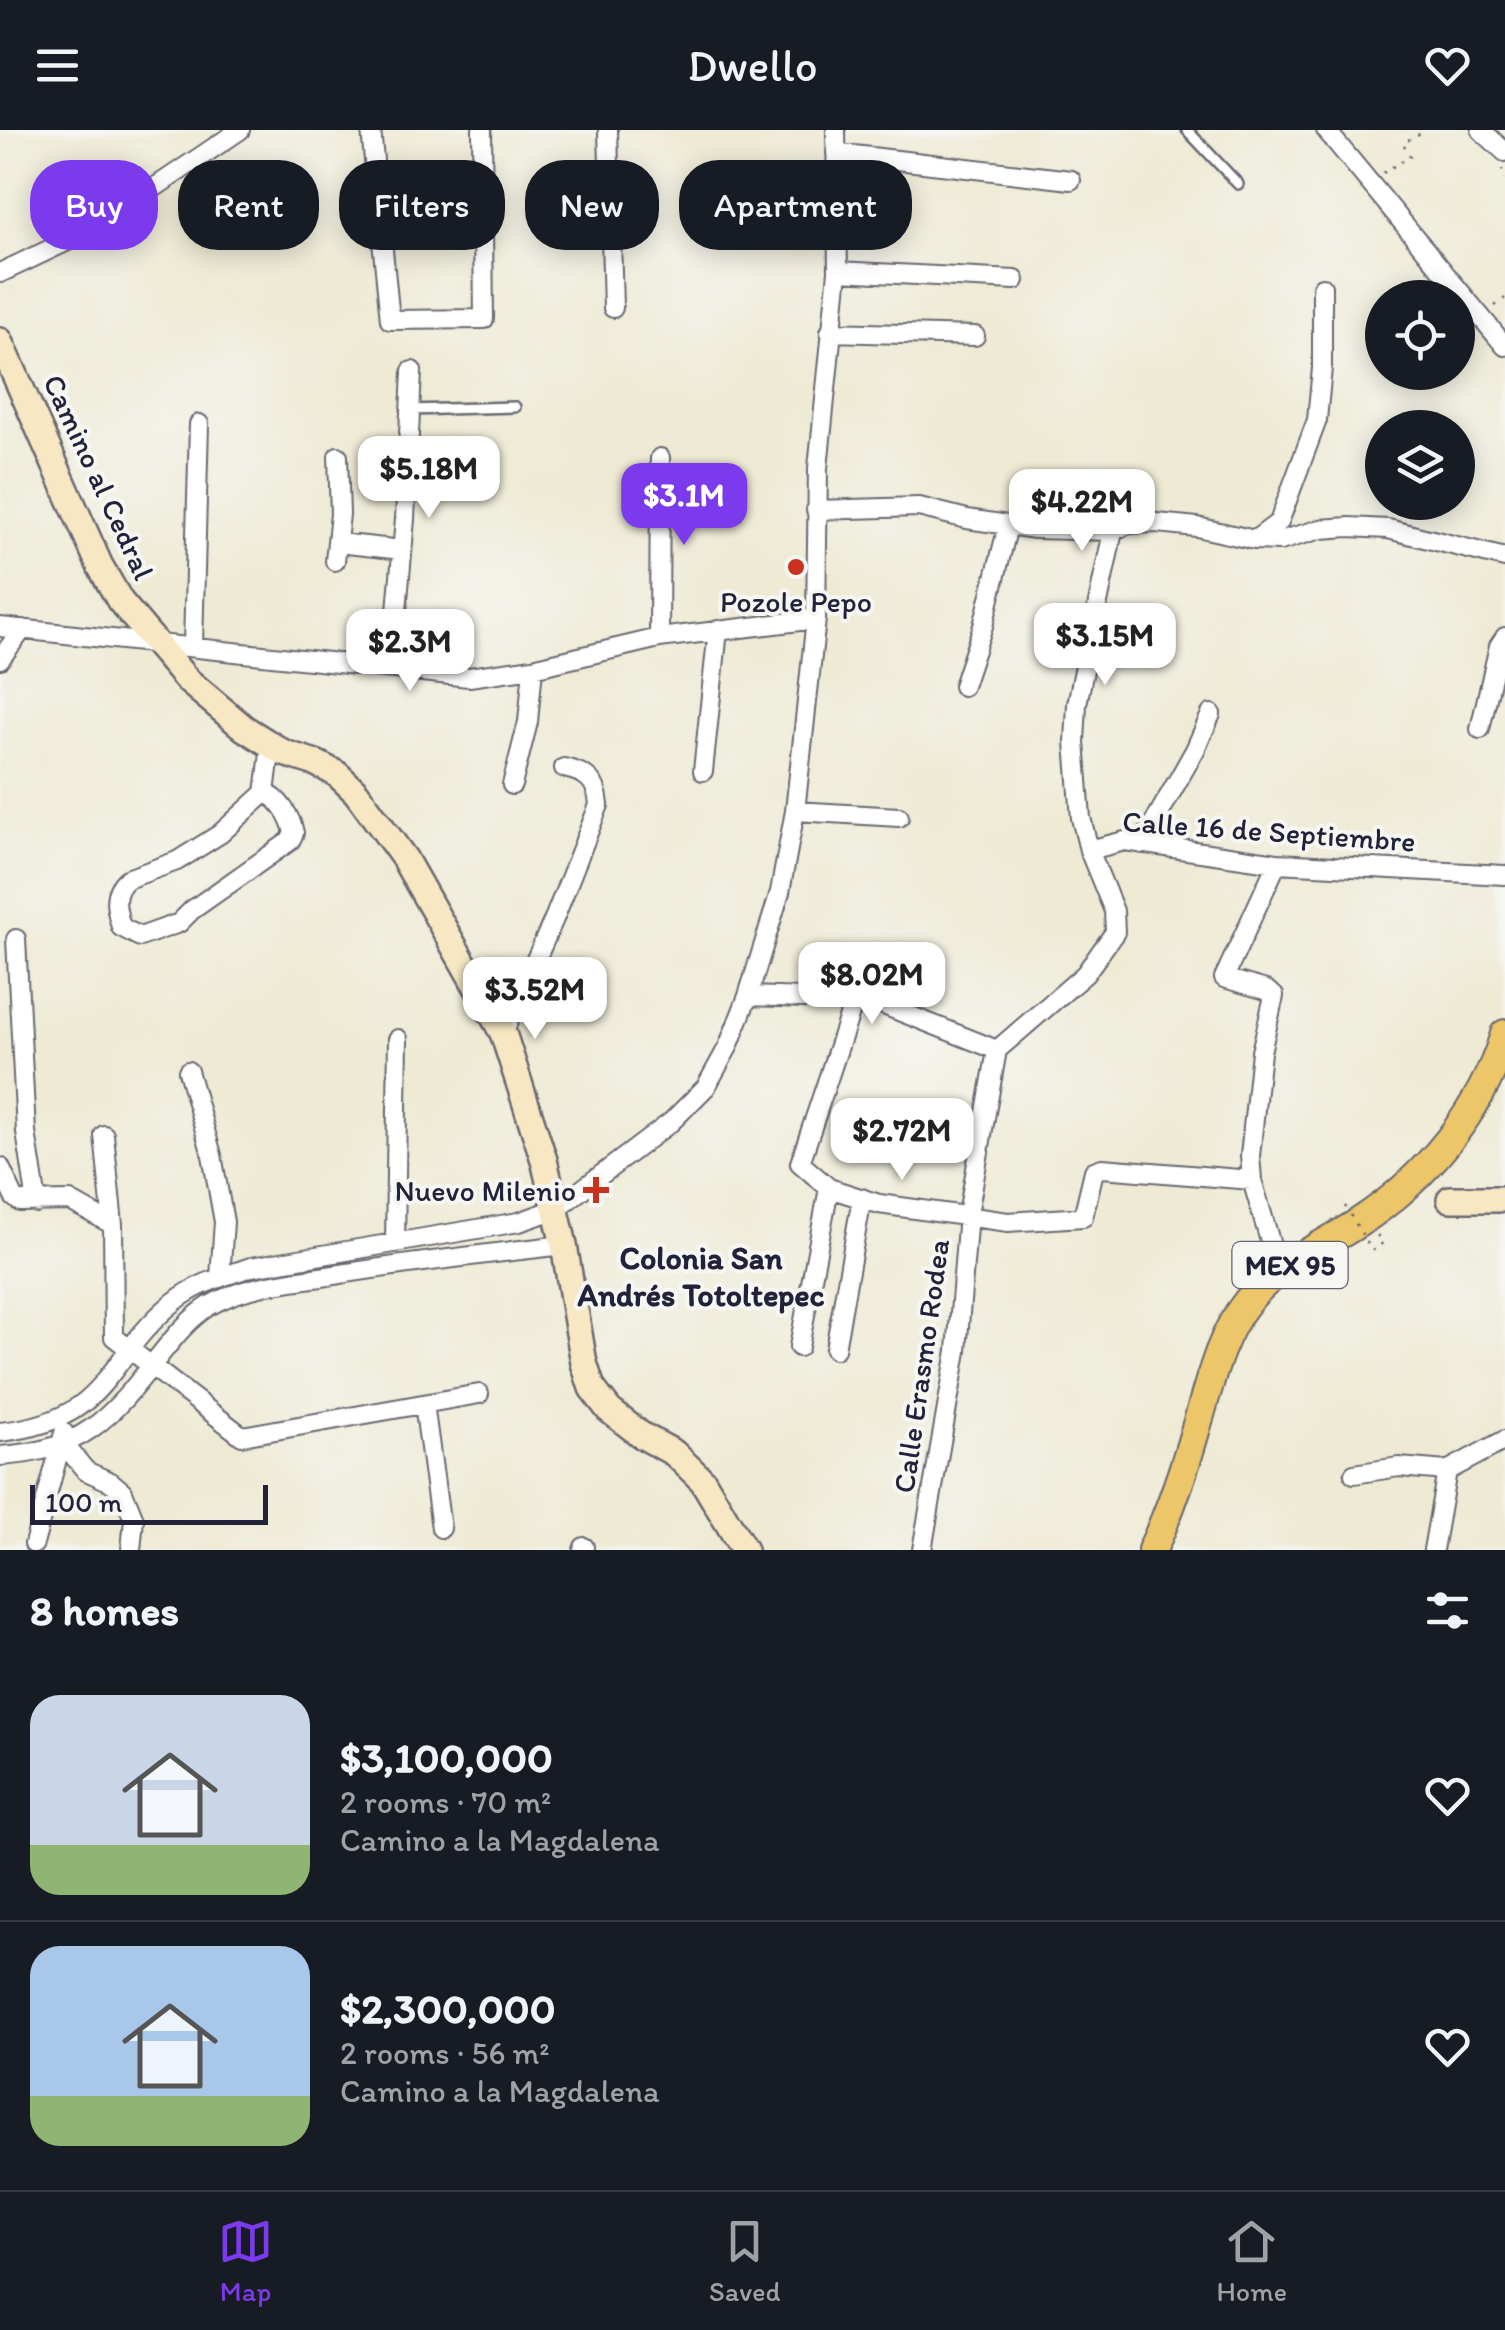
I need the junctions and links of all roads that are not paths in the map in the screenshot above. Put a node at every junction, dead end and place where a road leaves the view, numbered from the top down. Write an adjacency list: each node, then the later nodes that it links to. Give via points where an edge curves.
1 (240, 130): 14 (street, via 94,229)
2 (371, 130): 3 (street, via 390,320 484,320)
3 (482, 130)
4 (608, 130): 17 (street)
5 (836, 130): 9 (street)
6 (1187, 130): 12 (lane)
7 (1326, 130): 21 (street)
8 (1481, 130): 10 (street)
9 (836, 152): 11 (street); 13 (street)
10 (1505, 152)
11 (1071, 180)
12 (1238, 184)
13 (838, 271): 15 (street); 18 (street)
14 (0, 272)
15 (1015, 280)
16 (1322, 287): 31 (street, via 1317,420 1280,522)
17 (613, 308)
18 (830, 332): 19 (street); 28 (street)
19 (975, 336)
20 (0, 341): 40 (street, Camino al Cedral, via 100,566)
21 (1505, 346)
22 (412, 371): 24 (street)
23 (514, 407): 24 (lane)
24 (410, 410): 32 (street)
25 (199, 424): 41 (street)
26 (338, 456): 32 (street, via 337,552)
27 (660, 458): 39 (street)
28 (816, 510): 29 (street, via 919,508); 34 (street)
29 (1008, 526): 30 (street); 45 (street)
30 (1114, 531): 31 (street, via 1157,524); 56 (street, via 1077,704 1077,781)
31 (1254, 540): 33 (street, via 1350,527 1388,529)
32 (402, 550): 43 (street)
33 (1505, 558)
34 (816, 619): 37 (street); 53 (street)
35 (0, 627): 36 (street)
36 (23, 629): 40 (street); 42 (street)
37 (718, 630): 39 (street); 50 (street)
38 (1505, 637): 47 (street)
39 (660, 638): 44 (street)
40 (152, 642): 41 (street); 48 (street, Camino al Cedral, via 187,680)
41 (193, 645): 43 (street)
42 (0, 659)
43 (392, 668): 44 (street, via 470,677)
44 (533, 668): 51 (street)
45 (963, 686)
46 (1211, 714): 55 (street)
47 (1480, 729)
48 (272, 745): 52 (street); 62 (street, Camino al Cedral, via 337,774 356,792 404,858)
49 (564, 768): 62 (street, via 592,779 599,805)
50 (703, 771)
51 (512, 785)
52 (265, 794): 52 (street, via 220,834 120,884 121,927 140,937 166,930 290,841 292,824)
53 (796, 811): 54 (street); 60 (street)
54 (900, 817)
55 (1142, 844): 56 (street, Calle 16 de Septiembre); 57 (street, Calle 16 de Septiembre)
56 (1090, 850): 65 (street, via 1114,911 1115,932 1084,974)
57 (1277, 863): 58 (street, Calle 16 de Septiembre); 69 (street, via 1224,978 1274,996 1260,1052)
58 (1505, 875)
59 (16, 939): 74 (street, via 26,1132)
60 (748, 996): 61 (street); 75 (street, via 706,1087 671,1122)
61 (854, 1002): 65 (street, via 881,1004); 70 (street, via 800,1163)
62 (503, 1033): 75 (street, Camino al Cedral)
63 (1505, 1034): 80 (main road, MEX 95, via 1467,1112 1426,1168 1384,1205)
64 (398, 1039): 78 (street)
65 (997, 1050): 76 (street, Calle Erasmo Rodea)
66 (188, 1071): 81 (street, via 224,1222)
67 (104, 1135): 77 (street)
68 (0, 1167): 74 (street, via 14,1197)
69 (1252, 1180): 76 (street, via 1102,1168 1094,1171 1085,1214 1078,1219 1008,1222); 80 (street)
70 (828, 1188): 71 (street); 82 (street)
71 (862, 1198): 76 (street); 84 (street)
72 (1450, 1199): 73 (street)
73 (1505, 1200)
74 (37, 1203): 77 (street, via 70,1202)
75 (556, 1209): 78 (street, via 519,1222); 79 (street, Camino al Cedral)
76 (968, 1214): 99 (street, Calle Erasmo Rodea, via 957,1350)
77 (113, 1225): 83 (street, via 114,1338)
78 (395, 1243): 81 (street)
79 (564, 1245): 85 (street, via 239,1292 180,1330); 98 (street, Camino al Cedral, via 592,1388 609,1410 703,1481)
80 (1278, 1272): 100 (main road, MEX 95, via 1249,1298 1228,1333)
81 (220, 1277): 83 (street, via 175,1301)
82 (799, 1347)
83 (132, 1348): 85 (street); 88 (street, via 91,1399)
84 (835, 1350)
85 (153, 1364): 87 (street, via 242,1436); 91 (street, via 110,1416)
86 (479, 1394): 87 (street)
87 (424, 1404): 95 (street)
88 (67, 1415): 89 (street); 91 (street)
89 (0, 1432)
90 (1505, 1440): 93 (street)
91 (63, 1443): 92 (street); 96 (street); 97 (street, via 86,1471 122,1492 134,1519)
92 (0, 1456)
93 (1447, 1471): 94 (street, via 1399,1467); 101 (street)
94 (1354, 1474)
95 (441, 1528)
96 (34, 1544)
97 (131, 1550)
98 (744, 1550)
99 (922, 1550)
100 (1152, 1550)
101 (1433, 1550)

